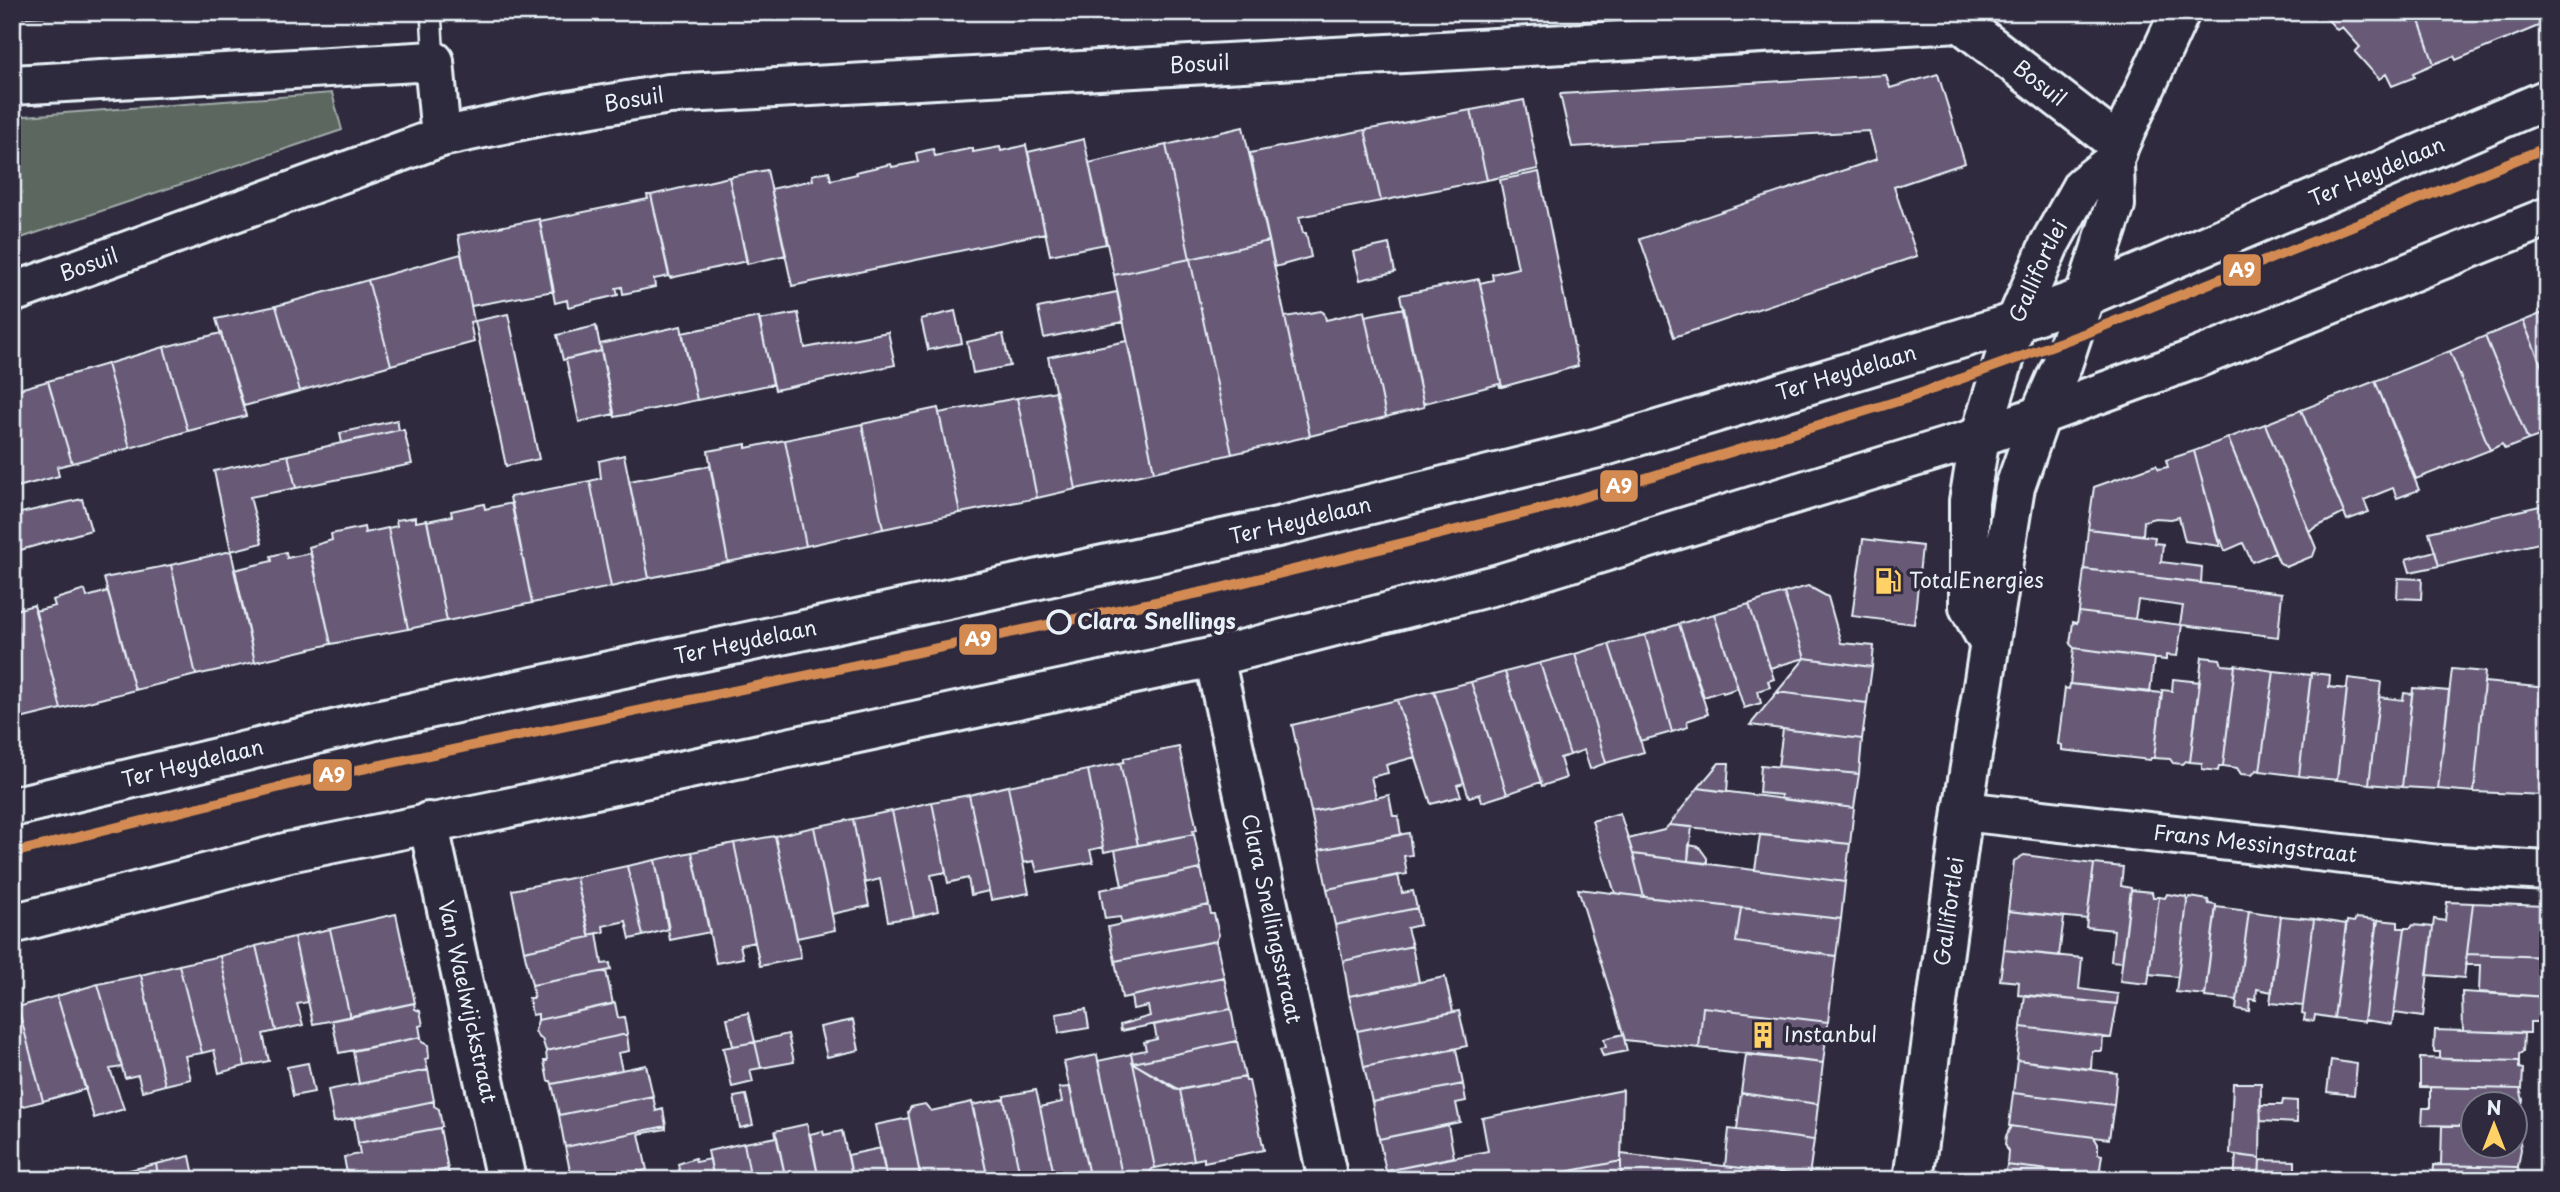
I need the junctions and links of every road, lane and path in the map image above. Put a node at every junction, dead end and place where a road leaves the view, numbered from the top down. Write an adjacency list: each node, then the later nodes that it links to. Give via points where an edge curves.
1 (431, 12): 4 (lane)
2 (2180, 12): 8 (street, Gallifortlei)
3 (1956, 17): 7 (street, Bosuil, via 669,94); 8 (street, Bosuil)
4 (434, 61): 5 (street); 7 (street)
5 (12, 85)
6 (2548, 99): 11 (street, Ter Heydelaan)
7 (441, 137): 10 (street, Bosuil)
8 (2117, 153): 11 (street, Gallifortlei, via 2115,205); 12 (street, Gallifortlei, via 2082,186 2049,245)
9 (2548, 217): 13 (street, via 2150,376)
10 (12, 293)
11 (2082, 298): 12 (street, Ter Heydelaan); 13 (street, Gallifortlei, via 2062,365)
12 (2016, 323): 14 (street, Gallifortlei); 17 (street, Ter Heydelaan, via 1598,448 1282,526 371,721)
13 (2041, 413): 14 (street); 15 (street, Gallifortlei, via 2015,487)
14 (1980, 437): 15 (street, Gallifortlei, via 1969,501 1969,607); 16 (street, via 1499,584)
15 (1989, 643): 18 (street, Gallifortlei)
16 (1214, 657): 19 (street); 23 (street, Clara Snellingsstraat)
17 (12, 807)
18 (1963, 811): 20 (street, Frans Messingstraat, via 2440,865); 24 (street, Gallifortlei)
19 (428, 822): 21 (street, via 289,852); 22 (street, Van Waelwijckstraat)
20 (2548, 871)
21 (12, 924)
22 (506, 1180)
23 (1328, 1180)
24 (1913, 1180)

